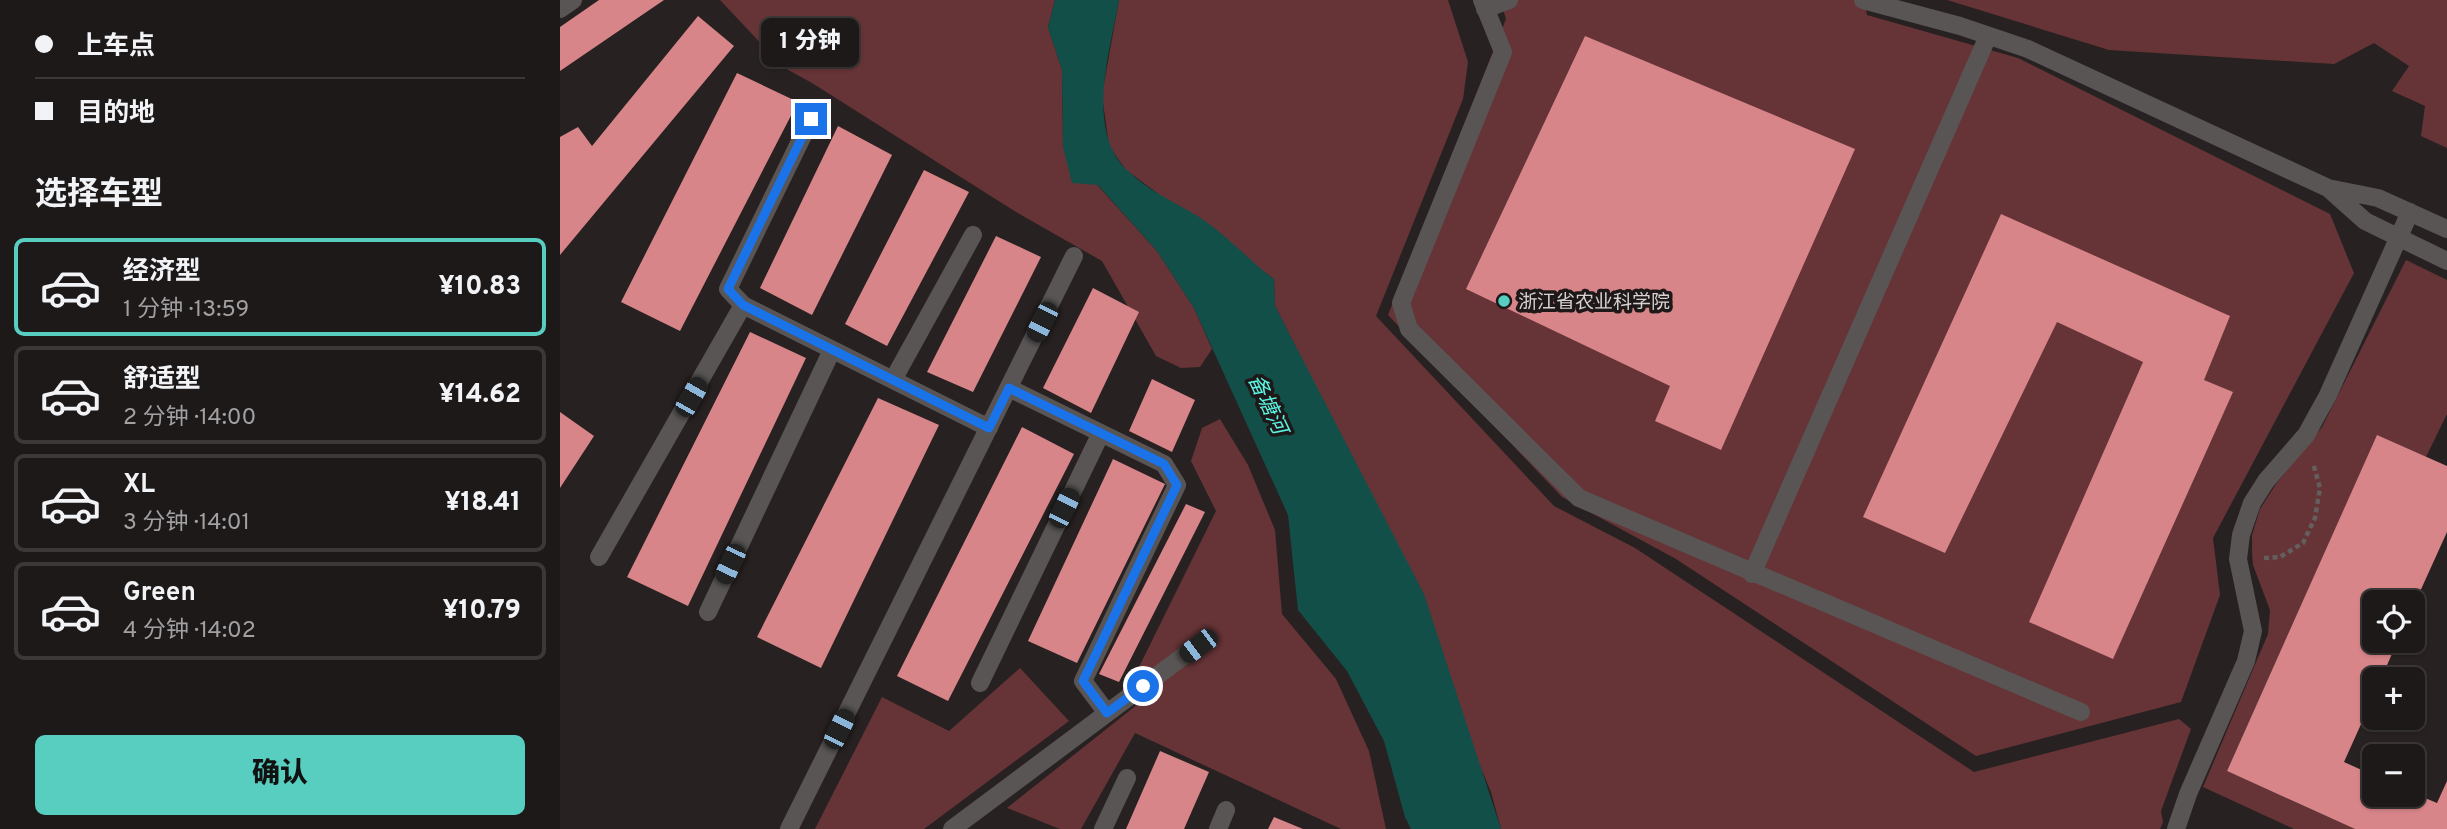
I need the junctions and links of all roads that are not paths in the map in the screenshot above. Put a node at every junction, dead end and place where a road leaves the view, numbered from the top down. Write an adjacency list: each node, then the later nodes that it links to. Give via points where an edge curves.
1 (573, 0): 5 (street)
2 (1509, 0): 4 (street)
3 (1863, 0): 6 (street)
4 (1483, 5): 22 (street, via 1503,52 1401,303 1409,329 1579,498)
5 (560, 9)
6 (1988, 36): 8 (street, via 2028,49); 22 (street)
7 (811, 119): 15 (street, via 728,289)
8 (2328, 188): 9 (street, via 2378,198); 12 (street, via 2365,221)
9 (2410, 212): 10 (street); 12 (street)
10 (2447, 229)
11 (973, 235): 17 (street)
12 (2398, 238): 14 (street); 34 (street, via 2306,435 2252,503 2238,559 2253,631)
13 (1074, 256): 18 (street)
14 (2447, 261)
15 (743, 305): 16 (street); 21 (street)
16 (832, 350): 17 (street); 23 (street)
17 (894, 380): 19 (street)
18 (1009, 388): 19 (street); 20 (street)
19 (989, 428): 30 (street)
20 (1101, 433): 25 (street); 27 (street, via 1164,464 1177,485 1083,681)
21 (599, 556)
22 (1752, 574): 26 (street)
23 (708, 612)
24 (1198, 646): 27 (street)
25 (979, 683)
26 (2081, 712)
27 (1107, 713): 31 (street)
28 (1127, 778): 32 (street)
29 (1226, 810): 33 (street)
30 (789, 829)
31 (952, 829)
32 (1103, 829)
33 (1217, 829)
34 (2176, 829)

